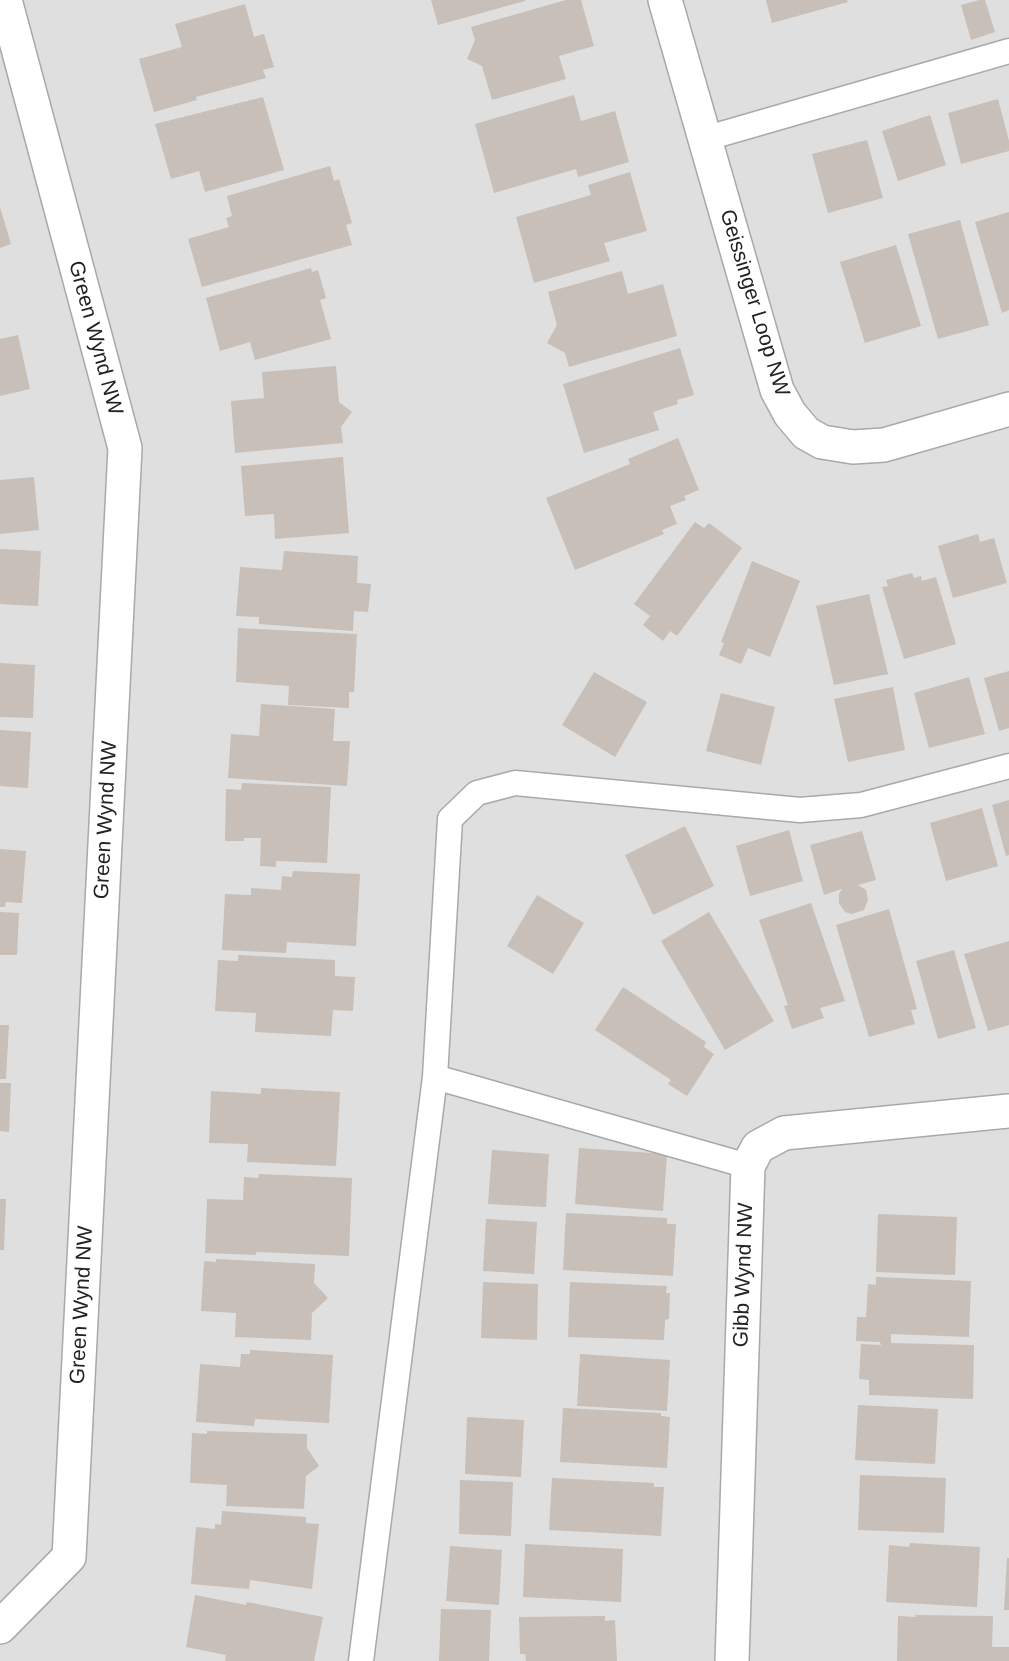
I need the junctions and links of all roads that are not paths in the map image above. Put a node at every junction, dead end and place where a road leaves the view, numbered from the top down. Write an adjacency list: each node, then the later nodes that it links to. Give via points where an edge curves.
1 (5, 0): 10 (street, Green Wynd NW, via 125,448 69,1557)
2 (665, 0): 4 (street, Geissinger Loop NW)
3 (1009, 51): 4 (lane)
4 (704, 139): 5 (street, Geissinger Loop NW, via 777,390 806,433 832,444 884,445)
5 (1009, 409)
6 (1009, 766): 7 (lane, via 861,805 800,810 515,783 477,793 450,819)
7 (435, 1077): 9 (lane); 11 (lane)
8 (1009, 1112): 9 (street, via 784,1133 758,1147)
9 (748, 1166): 12 (street, Gibb Wynd NW)
10 (0, 1627)
11 (361, 1661)
12 (732, 1661)

